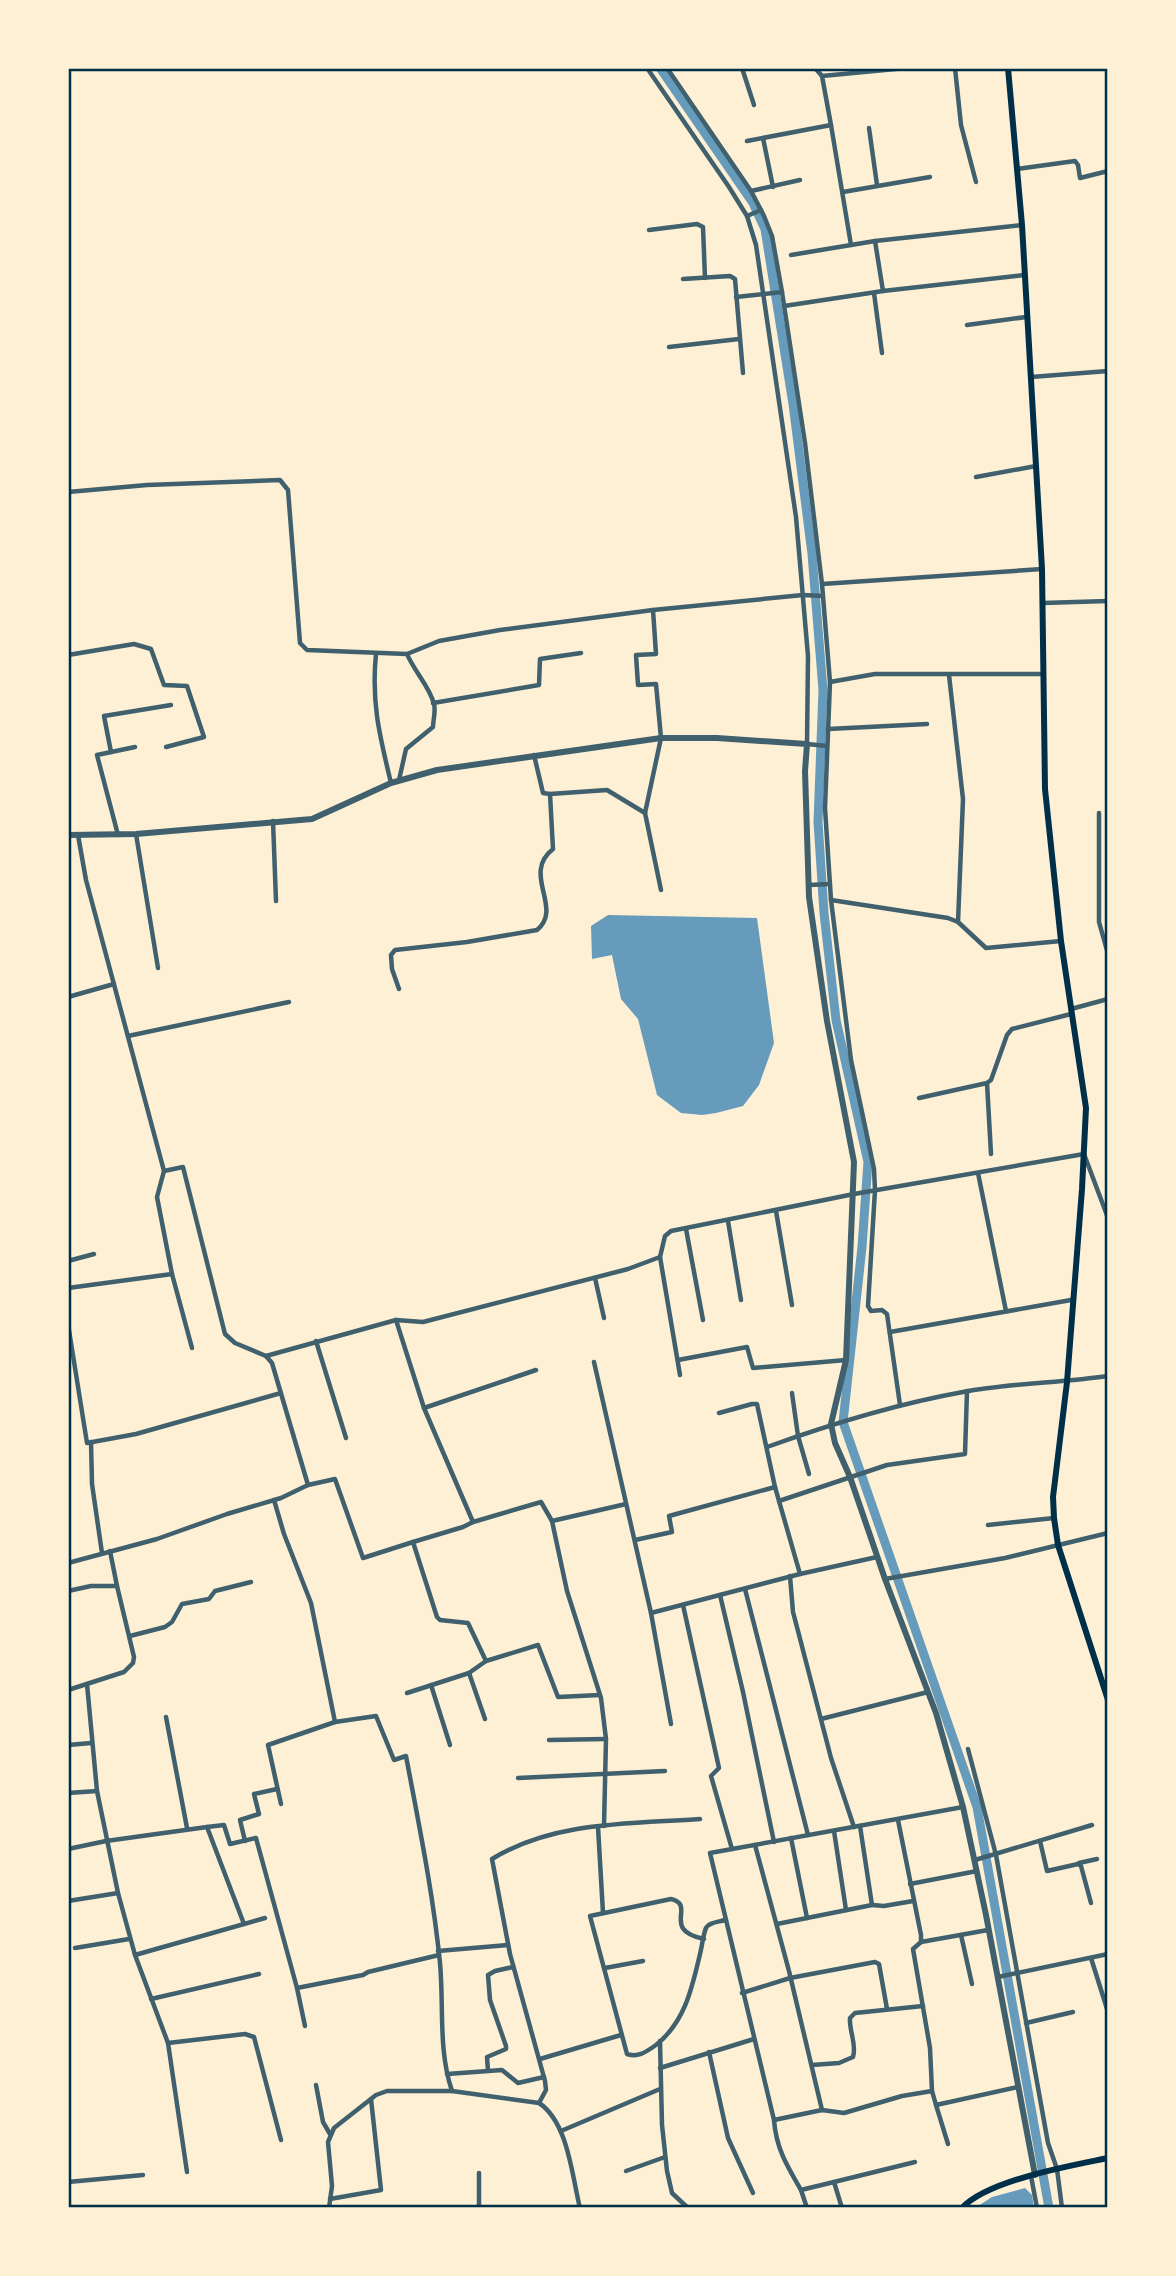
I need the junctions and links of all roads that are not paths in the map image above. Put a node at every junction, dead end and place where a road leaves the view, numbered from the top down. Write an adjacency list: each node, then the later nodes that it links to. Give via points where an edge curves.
1 (647, 68): 24 (street)
2 (667, 68): 21 (street)
3 (742, 68): 9 (street)
4 (816, 68): 8 (street)
5 (906, 68): 8 (street)
6 (955, 68): 18 (street, via 961,125)
7 (1009, 68): 14 (main road)
8 (822, 76): 10 (street)
9 (754, 106)
10 (831, 125): 12 (street); 22 (street)
11 (869, 128): 19 (street)
12 (763, 138): 13 (street); 20 (street)
13 (747, 141)
14 (1017, 169): 15 (street, via 1075,161 1080,178); 25 (main road)
15 (1108, 171)
16 (930, 177): 19 (street)
17 (800, 180): 20 (street)
18 (976, 182)
19 (877, 185): 22 (street)
20 (773, 187): 21 (street)
21 (751, 191): 23 (street)
22 (843, 191): 28 (street)
23 (760, 210): 24 (street); 34 (street, via 772,236)
24 (748, 215): 36 (street)
25 (1022, 225): 27 (street); 30 (main road)
26 (649, 230): 31 (street, via 697,224 703,228)
27 (874, 241): 28 (street); 33 (street)
28 (851, 245): 29 (street)
29 (791, 255)
30 (1024, 275): 33 (street); 39 (main road)
31 (705, 278): 32 (street); 37 (street, via 733,277)
32 (683, 279)
33 (883, 291): 35 (street)
34 (780, 292): 36 (street); 38 (street)
35 (874, 293): 38 (street); 43 (street)
36 (765, 295): 37 (street); 52 (street)
37 (736, 297): 41 (street)
38 (784, 306): 51 (street)
39 (1026, 317): 40 (street); 46 (main road)
40 (967, 325)
41 (739, 339): 42 (street); 45 (street)
42 (669, 347)
43 (882, 353)
44 (1108, 370): 46 (street)
45 (743, 373)
46 (1031, 377): 47 (main road)
47 (1036, 466): 48 (street); 50 (main road)
48 (976, 477)
49 (68, 492): 58 (street, via 280,480 288,491 300,643 307,650)
50 (1042, 569): 51 (street); 55 (main road)
51 (822, 584): 53 (street)
52 (804, 595): 53 (street); 56 (street); 69 (street)
53 (821, 595): 63 (street)
54 (1108, 601): 55 (street)
55 (1043, 603): 61 (main road)
56 (653, 610): 59 (street, via 500,630 439,641); 68 (street, via 656,654 636,655 638,685 656,684)
57 (580, 653): 64 (street, via 540,659 538,685)
58 (376, 654): 59 (street); 75 (street, via 375,711)
59 (407, 654): 64 (street)
60 (68, 655): 72 (street, via 134,644 151,649 164,685 187,686 204,737)
61 (1044, 674): 62 (street); 90 (main road, via 1045,789)
62 (949, 675): 63 (street, via 876,674); 89 (street, via 963,799)
63 (831, 682): 67 (street)
64 (433, 704): 75 (street, via 433,727 406,749)
65 (171, 705): 73 (street, via 104,716)
66 (926, 723): 67 (street)
67 (828, 729): 70 (street)
68 (662, 738): 69 (street); 74 (street); 77 (street)
69 (808, 744): 70 (street); 84 (street, via 805,771)
70 (825, 746): 85 (street)
71 (135, 747): 73 (street)
72 (166, 747)
73 (111, 752): 83 (street, via 97,755)
74 (534, 754): 75 (street, via 460,765); 76 (street, via 541,789)
75 (395, 782): 79 (street, via 312,819)
76 (550, 794): 77 (street, via 607,790); 94 (street, via 553,849 540,867 545,924 537,930 396,950 391,955 392,969)
77 (645, 813): 86 (street)
78 (1098, 813): 91 (street, via 1099,922)
79 (272, 821): 80 (street); 88 (street)
80 (136, 834): 83 (street); 92 (street)
81 (68, 835): 82 (street)
82 (78, 835): 83 (street); 93 (street)
83 (118, 835)
84 (811, 885): 85 (street); 107 (street, via 827,1021)
85 (827, 885): 87 (street)
86 (662, 890)
87 (831, 900): 89 (street); 106 (street, via 849,1049 868,1132)
88 (276, 901)
89 (958, 922): 90 (street, via 986,948)
90 (1061, 941): 98 (main road)
91 (1108, 954)
92 (158, 968)
93 (114, 984): 95 (street); 99 (street)
94 (400, 989)
95 (68, 997)
96 (1108, 999): 98 (street)
97 (289, 1002): 99 (street)
98 (1071, 1012): 100 (street, via 1012,1029); 103 (main road, via 1086,1108)
99 (128, 1036): 104 (street)
100 (987, 1083): 101 (street); 102 (street)
101 (919, 1098)
102 (991, 1154)
103 (1084, 1154): 105 (street); 109 (street); 119 (main road)
104 (164, 1171): 115 (street, via 157,1197); 130 (street, via 183,1167 225,1334)
105 (978, 1173): 106 (street); 121 (street)
106 (873, 1190): 107 (street); 126 (street, via 868,1306 871,1311 885,1311)
107 (857, 1193): 108 (street); 132 (street)
108 (776, 1211): 110 (street); 120 (street)
109 (1108, 1218)
110 (728, 1221): 111 (street); 118 (street)
111 (686, 1229): 113 (street, via 665,1236); 124 (street)
112 (94, 1254): 114 (street)
113 (660, 1257): 116 (street); 131 (street)
114 (68, 1261)
115 (172, 1274): 117 (street); 129 (street)
116 (594, 1278): 122 (street); 123 (street, via 423,1322)
117 (68, 1288)
118 (741, 1300)
119 (1072, 1300): 121 (street); 137 (main road)
120 (792, 1305)
121 (1006, 1311): 126 (street)
122 (604, 1318)
123 (396, 1320): 127 (street); 142 (street)
124 (703, 1320)
125 (68, 1324): 128 (street)
126 (890, 1332): 141 (street)
127 (316, 1341): 130 (street); 146 (street)
128 (70, 1346): 147 (street, via 87,1443)
129 (192, 1348)
130 (266, 1356): 139 (street)
131 (678, 1360): 132 (street, via 747,1347 753,1368); 135 (street)
132 (846, 1360): 144 (street)
133 (594, 1362): 155 (street)
134 (536, 1370): 142 (street)
135 (680, 1375)
136 (1108, 1376): 137 (street)
137 (1067, 1382): 138 (street); 156 (main road)
138 (967, 1391): 141 (street); 150 (street, via 965,1454 887,1465)
139 (281, 1393): 147 (street); 151 (street)
140 (792, 1393): 145 (street)
141 (900, 1405): 144 (street)
142 (424, 1408): 158 (street)
143 (719, 1412): 148 (street, via 757,1404)
144 (831, 1424): 145 (street); 150 (street)
145 (798, 1436): 148 (street); 149 (street)
146 (346, 1438)
147 (91, 1442): 165 (street)
148 (767, 1447): 152 (street)
149 (809, 1474)
150 (850, 1477): 154 (street); 166 (street)
151 (308, 1485): 153 (street); 162 (street, via 335,1479 363,1558)
152 (775, 1487): 154 (street); 161 (street, via 669,1516 672,1532)
153 (274, 1500): 164 (street); 191 (street, via 311,1603)
154 (779, 1501): 168 (street)
155 (626, 1504): 157 (street); 161 (street)
156 (1054, 1518): 159 (street); 163 (main road)
157 (552, 1521): 158 (street, via 541,1502); 186 (street, via 567,1591)
158 (473, 1522): 162 (street)
159 (988, 1525)
160 (1108, 1533): 163 (street)
161 (635, 1540): 177 (street)
162 (413, 1542): 179 (street, via 437,1617 468,1623)
163 (1058, 1545): 170 (street); 187 (main road)
164 (110, 1551): 165 (street); 172 (street)
165 (102, 1553): 167 (street)
166 (877, 1557): 168 (street); 170 (street)
167 (68, 1563)
168 (800, 1574): 169 (street)
169 (790, 1576): 173 (street); 190 (street, via 793,1612)
170 (886, 1579): 184 (street)
171 (251, 1582): 178 (street, via 182,1604 165,1627)
172 (117, 1586): 174 (street); 178 (street)
173 (745, 1589): 175 (street); 215 (street)
174 (68, 1591)
175 (720, 1595): 176 (street); 220 (street)
176 (683, 1605): 177 (street); 223 (street, via 719,1768 712,1776)
177 (651, 1613): 192 (street)
178 (130, 1636): 181 (street, via 133,1664 124,1672)
179 (486, 1661): 180 (street); 186 (street, via 538,1645 558,1697)
180 (469, 1673): 182 (street); 189 (street)
181 (88, 1684): 183 (street); 195 (street)
182 (431, 1685): 185 (street); 197 (street)
183 (68, 1690)
184 (928, 1692): 190 (street); 206 (street)
185 (407, 1693)
186 (600, 1695): 193 (street)
187 (1108, 1700)
188 (166, 1717): 213 (street)
189 (485, 1718)
190 (821, 1719): 212 (street)
191 (335, 1722): 202 (street, via 268,1745); 249 (street, via 376,1716 394,1760 406,1756)
192 (671, 1724)
193 (606, 1739): 194 (street); 200 (street)
194 (549, 1740)
195 (91, 1743): 196 (street); 203 (street)
196 (68, 1745)
197 (450, 1745)
198 (968, 1749): 224 (street)
199 (665, 1771): 200 (street)
200 (605, 1774): 201 (street); 211 (street)
201 (518, 1778)
202 (277, 1789): 205 (street); 218 (street, via 254,1794 259,1814 240,1820)
203 (97, 1791): 204 (street); 217 (street)
204 (68, 1793)
205 (281, 1804)
206 (963, 1807): 208 (street); 226 (street)
207 (700, 1819): 211 (street)
208 (898, 1819): 212 (street); 229 (street)
209 (1092, 1825): 219 (street)
210 (207, 1827): 213 (street); 218 (street, via 224,1825 230,1844); 240 (street)
211 (601, 1827): 236 (street); 247 (street, via 555,1832 492,1858)
212 (857, 1827): 214 (street); 234 (street)
213 (187, 1828): 217 (street)
214 (834, 1831): 215 (street); 235 (street)
215 (808, 1835): 216 (street)
216 (791, 1839): 220 (street); 238 (street)
217 (106, 1841): 222 (street); 230 (street)
218 (245, 1841): 261 (street, via 256,1838)
219 (1040, 1841): 224 (street); 227 (street, via 1047,1871)
220 (774, 1842): 221 (street)
221 (755, 1845): 223 (street); 241 (street)
222 (68, 1849)
223 (732, 1849): 239 (street, via 710,1853)
224 (993, 1855): 226 (street); 257 (street)
225 (1097, 1859): 227 (street)
226 (976, 1860): 228 (street)
227 (1078, 1864): 233 (street)
228 (977, 1870): 229 (street); 242 (street)
229 (909, 1884): 232 (street)
230 (118, 1893): 231 (street); 244 (street)
231 (68, 1901)
232 (913, 1901): 234 (street); 246 (street)
233 (1091, 1903)
234 (872, 1905): 235 (street)
235 (846, 1910): 238 (street)
236 (603, 1913): 245 (street, via 677,1900 682,1929); 255 (street, via 590,1916)
237 (265, 1918): 240 (street)
238 (807, 1918): 241 (street)
239 (726, 1920): 245 (street, via 709,1924); 262 (street)
240 (244, 1924): 251 (street)
241 (776, 1924): 259 (street)
242 (989, 1930): 243 (street); 258 (street)
243 (961, 1935): 246 (street); 260 (street)
244 (129, 1939): 248 (street); 251 (street)
245 (704, 1939): 272 (street, via 684,2010)
246 (921, 1942): 264 (street, via 914,1949)
247 (508, 1945): 249 (street); 254 (street)
248 (75, 1948)
249 (439, 1953): 261 (street); 279 (street)
250 (1108, 1954): 252 (street)
251 (135, 1955): 263 (street)
252 (1091, 1958): 257 (street); 267 (street)
253 (643, 1961): 255 (street)
254 (513, 1967): 275 (street); 278 (street, via 488,1975 490,2000 506,2046 487,2057)
255 (605, 1968): 270 (street)
256 (259, 1974): 263 (street)
257 (1014, 1974): 258 (street); 268 (street)
258 (1000, 1977): 282 (street)
259 (790, 1978): 262 (street); 265 (street, via 875,1962 881,1970); 276 (street)
260 (972, 1984)
261 (297, 1988): 269 (street)
262 (743, 1993): 271 (street)
263 (151, 1999): 273 (street)
264 (923, 2006): 265 (street); 285 (street)
265 (887, 2009): 276 (street, via 855,2013 850,2018 853,2057)
266 (1073, 2012): 268 (street)
267 (1108, 2012)
268 (1026, 2023): 298 (street)
269 (305, 2026)
270 (621, 2035): 272 (street, via 631,2056); 275 (street)
271 (754, 2039): 274 (street); 290 (street)
272 (660, 2041): 277 (street)
273 (168, 2043): 293 (street, via 245,2034 254,2037); 300 (street)
274 (709, 2052): 277 (street); 307 (street, via 728,2138)
275 (540, 2059): 280 (street)
276 (812, 2066): 289 (street)
277 (660, 2068): 283 (street)
278 (488, 2071): 279 (street); 280 (street, via 502,2070 518,2083)
279 (447, 2074): 284 (street)
280 (544, 2077): 287 (street)
281 (316, 2085): 292 (street)
282 (1019, 2087): 288 (street); 303 (street)
283 (660, 2089): 291 (street); 295 (street)
284 (452, 2091): 286 (street, via 387,2091); 287 (street)
285 (932, 2091): 288 (street); 289 (street, via 844,2113)
286 (371, 2099): 292 (street); 308 (street, via 381,2190)
287 (540, 2104): 291 (street, via 553,2115)
288 (936, 2105): 294 (street)
289 (822, 2110): 290 (street)
290 (774, 2120): 306 (street, via 781,2157)
291 (561, 2132): 311 (street)
292 (330, 2135): 308 (street)
293 (281, 2140)
294 (948, 2144)
295 (665, 2157): 299 (street); 312 (street, via 672,2193)
296 (1108, 2158): 298 (main road)
297 (915, 2162): 305 (street)
298 (1055, 2169): 303 (main road); 319 (street)
299 (626, 2171)
300 (187, 2172)
301 (480, 2173): 310 (street)
302 (143, 2175): 304 (street)
303 (1035, 2175): 317 (main road, via 972,2197); 318 (street)
304 (68, 2182)
305 (834, 2182): 306 (street); 314 (street)
306 (801, 2190): 313 (street)
307 (753, 2193)
308 (330, 2199): 309 (street)
309 (329, 2208)
310 (480, 2208)
311 (580, 2208)
312 (688, 2208)
313 (807, 2208)
314 (842, 2208)
315 (940, 2208): 316 (street)
316 (953, 2208)
317 (962, 2208)
318 (1037, 2208)
319 (1062, 2208)

